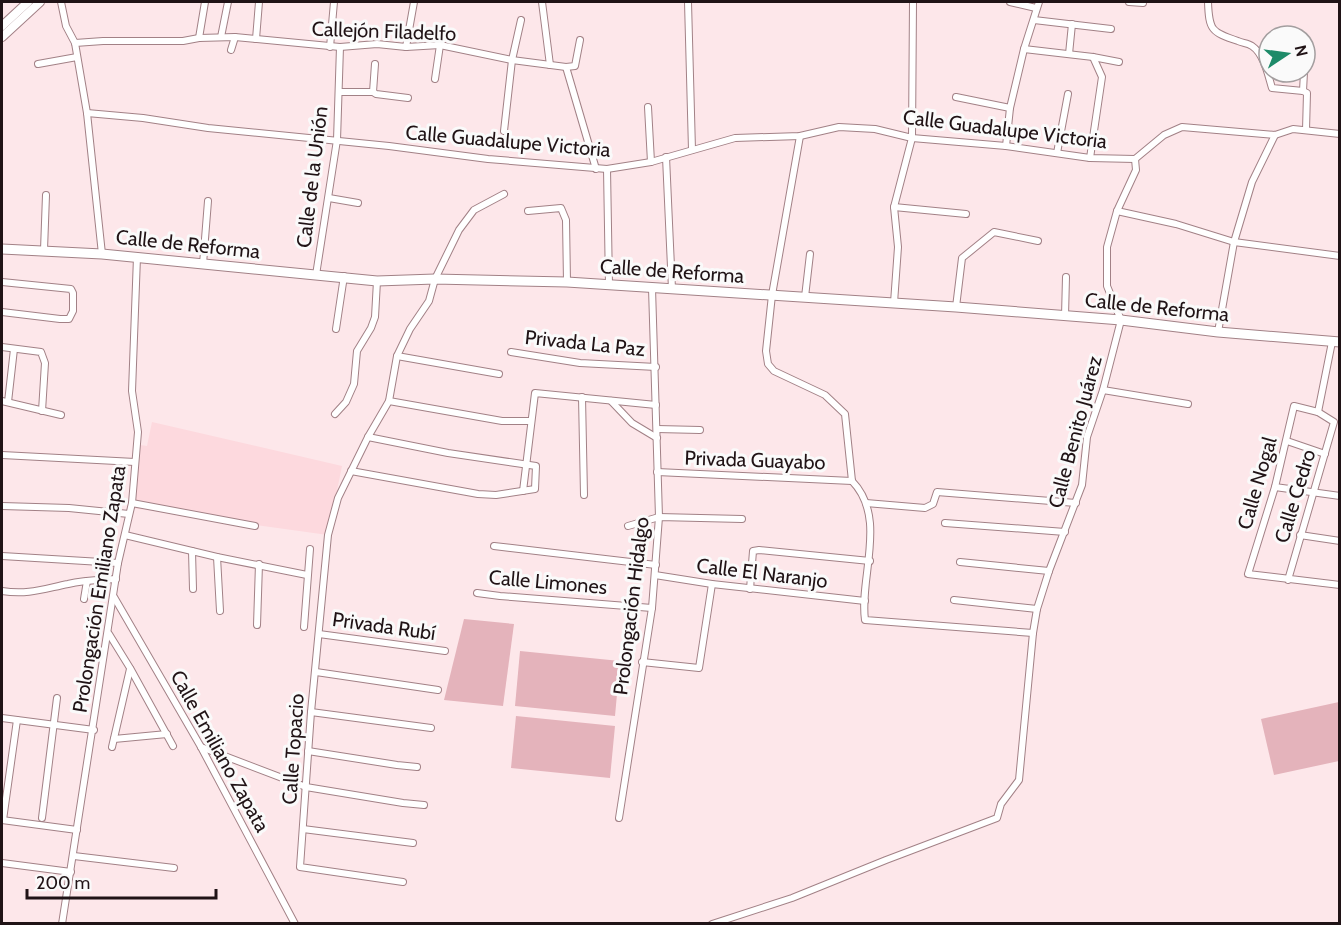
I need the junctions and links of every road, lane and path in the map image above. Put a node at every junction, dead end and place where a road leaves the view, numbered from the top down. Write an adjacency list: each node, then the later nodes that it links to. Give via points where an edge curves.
1 (28, 2): 20 (street)
2 (40, 2): 22 (street)
3 (60, 2): 28 (street)
4 (205, 2): 25 (street)
5 (228, 2): 23 (street)
6 (259, 2): 26 (street)
7 (334, 2): 30 (street)
8 (414, 2): 32 (street)
9 (542, 2): 42 (street)
10 (688, 2): 63 (street)
11 (913, 2): 60 (street)
12 (1010, 2): 16 (street)
13 (1130, 2): 15 (street)
14 (1208, 2): 46 (street, via 1212,29 1251,46 1262,60 1272,88)
15 (1143, 3)
16 (1038, 5): 18 (street)
17 (520, 20): 38 (street)
18 (1034, 20): 19 (street); 33 (street)
19 (1072, 24): 21 (street); 35 (street)
20 (2, 26)
21 (1111, 29)
22 (2, 37)
23 (221, 37): 24 (street, Callejón Filadelfo); 25 (street, Callejón Filadelfo)
24 (235, 37): 26 (street, Callejón Filadelfo); 34 (street)
25 (199, 38): 28 (street, Callejón Filadelfo)
26 (256, 39): 30 (street, Callejón Filadelfo)
27 (580, 40): 43 (street, Callejón Filadelfo, via 575,66)
28 (75, 43): 36 (street)
29 (440, 45): 32 (street, Callejón Filadelfo); 38 (street, Callejón Filadelfo); 44 (street)
30 (330, 47): 31 (street, Callejón Filadelfo)
31 (340, 47): 32 (street, Callejón Filadelfo); 47 (street, Calle de la Unión)
32 (406, 47)
33 (1024, 49): 35 (street); 53 (street)
34 (231, 50)
35 (1069, 54): 37 (street)
36 (77, 57): 40 (street); 54 (street)
37 (1093, 57): 39 (street); 66 (street, via 1102,77)
38 (512, 60): 42 (street, Callejón Filadelfo); 56 (street)
39 (1119, 62)
40 (38, 64)
41 (375, 64): 48 (street)
42 (550, 65): 43 (street, Callejón Filadelfo)
43 (566, 67): 69 (street)
44 (435, 79)
45 (1303, 84): 46 (street)
46 (1303, 91): 55 (street, via 1307,93)
47 (339, 92): 48 (street); 61 (street, Calle de la Unión)
48 (373, 92): 51 (street)
49 (1068, 94): 64 (street)
50 (956, 97): 53 (street)
51 (408, 98)
52 (648, 107): 68 (street)
53 (1010, 108): 62 (street)
54 (87, 113): 61 (street, Calle Guadalupe Victoria); 84 (street)
55 (1306, 130): 57 (street, via 1293,129); 58 (street)
56 (504, 131)
57 (1275, 135): 67 (street, via 1182,127 1164,135); 81 (street, via 1252,182)
58 (1340, 135)
59 (800, 136): 60 (street, Calle Guadalupe Victoria, via 839,127 876,129); 63 (street, Calle Guadalupe Victoria, via 735,138); 99 (street)
60 (912, 138): 62 (street, Calle Guadalupe Victoria); 76 (street)
61 (337, 140): 69 (street, Calle Guadalupe Victoria); 73 (street, Calle de la Unión)
62 (1006, 146): 64 (street, Calle Guadalupe Victoria)
63 (692, 150): 65 (street, Calle Guadalupe Victoria)
64 (1057, 153): 66 (street, Calle Guadalupe Victoria)
65 (666, 158): 68 (street, Calle Guadalupe Victoria); 98 (street)
66 (1090, 158): 67 (street, Calle Guadalupe Victoria)
67 (1135, 159): 78 (street, via 1136,170)
68 (651, 162): 70 (street, Calle Guadalupe Victoria)
69 (596, 169): 70 (street, Calle Guadalupe Victoria)
70 (607, 170): 96 (street)
71 (504, 194): 92 (street, Calle Topacio, via 474,210 459,230)
72 (46, 195): 83 (street)
73 (329, 198): 75 (street); 89 (street, Calle de la Unión)
74 (208, 201): 88 (street)
75 (358, 204)
76 (894, 207): 79 (street); 101 (street, via 898,248)
77 (528, 210): 95 (street, via 561,208 564,213)
78 (1117, 211): 81 (street); 105 (street, via 1107,247 1107,286)
79 (966, 214)
80 (1038, 241): 102 (street, via 994,232 969,252 962,258)
81 (1234, 242): 86 (street); 107 (street)
82 (2, 249): 83 (main road, Calle de Reforma)
83 (44, 250): 84 (main road, Calle de Reforma)
84 (102, 254): 87 (main road, Calle de Reforma)
85 (810, 254): 100 (street)
86 (1340, 256)
87 (137, 257): 88 (main road, Calle de Reforma); 134 (street, Prolongación Emiliano Zapata, via 132,391 138,432)
88 (203, 264): 89 (main road, Calle de Reforma)
89 (316, 274): 90 (main road, Calle de Reforma)
90 (344, 276): 93 (main road, Calle de Reforma); 106 (street)
91 (1066, 277): 104 (street)
92 (435, 279): 93 (main road, Calle de Reforma); 95 (main road, Calle de Reforma); 112 (street, Calle Topacio, via 429,301)
93 (376, 281): 124 (street, via 375,317 357,351 354,384)
94 (2, 282): 103 (street, via 74,292 69,319)
95 (567, 282): 96 (main road, Calle de Reforma)
96 (609, 285): 97 (main road, Calle de Reforma)
97 (652, 288): 98 (main road, Calle de Reforma); 113 (street, Prolongación Hidalgo)
98 (672, 289): 99 (main road, Calle de Reforma)
99 (772, 295): 100 (main road, Calle de Reforma); 138 (street, via 768,364 774,371 825,395 845,414)
100 (805, 297): 101 (main road, Calle de Reforma)
101 (894, 303): 102 (main road, Calle de Reforma)
102 (956, 307): 104 (main road, Calle de Reforma)
103 (2, 312)
104 (1065, 316): 105 (main road, Calle de Reforma)
105 (1122, 320): 107 (main road, Calle de Reforma); 115 (street, Calle Benito Juárez)
106 (336, 329)
107 (1218, 332): 108 (main road, Calle de Reforma)
108 (1336, 342): 123 (street)
109 (2, 347): 110 (street)
110 (15, 349): 119 (street); 122 (street, via 41,352 44,357)
111 (511, 352): 113 (street, Privada La Paz, via 580,363)
112 (398, 356): 114 (street); 118 (street, Calle Topacio)
113 (656, 367): 121 (street, Prolongación Hidalgo)
114 (499, 374)
115 (1103, 390): 120 (street); 146 (street, Calle Benito Juárez, via 1087,437)
116 (582, 397): 117 (street); 126 (street, via 535,393); 142 (street)
117 (610, 400): 121 (street); 130 (street, via 632,423)
118 (388, 401): 126 (street, via 502,421); 129 (street, Calle Topacio)
119 (5, 402): 122 (street)
120 (1188, 404)
121 (656, 405): 127 (street, Prolongación Hidalgo)
122 (42, 411): 125 (street)
123 (1318, 411): 131 (street, Calle Nogal, via 1294,406); 132 (street, Calle Cedro, via 1334,422)
124 (335, 414)
125 (61, 415)
126 (531, 421): 135 (street)
127 (657, 429): 128 (street); 130 (street, Prolongación Hidalgo)
128 (700, 430)
129 (368, 437): 135 (street); 136 (street, Calle Topacio)
130 (657, 438): 137 (street, Prolongación Hidalgo)
131 (1287, 441): 132 (street); 139 (street, Calle Nogal)
132 (1325, 454): 141 (street, Calle Cedro)
133 (2, 455): 134 (street)
134 (135, 462): 144 (street, Prolongación Emiliano Zapata)
135 (527, 464): 140 (street); 140 (street, via 536,466 535,489)
136 (351, 471): 140 (street, via 478,494); 191 (street, Calle Topacio, via 338,498 328,535)
137 (657, 472): 138 (street, Privada Guayabo); 149 (street, Prolongación Hidalgo)
138 (852, 481): 145 (street)
139 (1275, 487): 141 (street); 172 (street, Calle Nogal, via 1248,574)
140 (523, 491)
141 (1315, 493): 143 (street); 156 (street, Calle Cedro)
142 (584, 495)
143 (1340, 495)
144 (132, 503): 148 (street, Prolongación Emiliano Zapata); 152 (street)
145 (866, 503): 146 (street, via 926,508 933,504 937,492); 163 (street)
146 (1076, 503): 154 (street, Calle Benito Juárez)
147 (2, 506): 148 (street)
148 (129, 514): 155 (street, Prolongación Emiliano Zapata)
149 (659, 517): 150 (street); 153 (street); 167 (street, Prolongación Hidalgo)
150 (742, 519)
151 (945, 523): 154 (street)
152 (255, 526)
153 (628, 526)
154 (1065, 532): 168 (street, Calle Benito Juárez)
155 (125, 535): 160 (street); 165 (street, Prolongación Emiliano Zapata)
156 (1300, 535): 157 (street); 172 (street, Calle Cedro)
157 (1340, 541)
158 (494, 546): 167 (street)
159 (310, 549): 169 (street)
160 (192, 551): 162 (street); 177 (street)
161 (2, 556): 165 (street)
162 (217, 557): 166 (street); 186 (street)
163 (870, 561): 176 (street, via 753,551); 183 (street)
164 (960, 562): 168 (street)
165 (118, 563): 171 (street, Prolongación Emiliano Zapata)
166 (259, 564): 169 (street); 187 (street)
167 (656, 565): 170 (street, Prolongación Hidalgo)
168 (1049, 571): 185 (street, Calle Benito Juárez)
169 (307, 574): 188 (street)
170 (655, 575): 174 (street, Calle El Naranjo); 184 (street, Prolongación Hidalgo)
171 (116, 579): 173 (street); 180 (street, Prolongación Emiliano Zapata)
172 (1288, 580): 175 (street)
173 (87, 581): 178 (street, via 35,592); 181 (street)
174 (712, 584): 176 (street, Calle El Naranjo); 193 (street, via 699,668)
175 (1340, 585)
176 (750, 589): 183 (street, Calle El Naranjo)
177 (193, 590)
178 (2, 591)
179 (477, 592): 184 (street, Calle Limones)
180 (113, 597): 190 (street, Prolongación Emiliano Zapata); 208 (street, Calle Emiliano Zapata)
181 (84, 599)
182 (954, 600): 185 (street)
183 (865, 601): 189 (street, via 865,620)
184 (651, 608): 193 (street, Prolongación Hidalgo)
185 (1037, 609): 189 (street, Calle Benito Juárez)
186 (220, 611)
187 (257, 625)
188 (304, 627)
189 (1033, 633): 226 (street, Calle Benito Juárez, via 1021,771 997,818 792,898)
190 (108, 634): 194 (street); 203 (street, Prolongación Emiliano Zapata)
191 (319, 634): 192 (street, Privada Rubí); 195 (street, Calle Topacio)
192 (445, 651)
193 (642, 662): 214 (street, Prolongación Hidalgo)
194 (130, 668): 204 (street); 205 (street)
195 (316, 672): 196 (street); 198 (street, Calle Topacio)
196 (438, 690)
197 (57, 698): 201 (street)
198 (311, 712): 202 (street); 209 (street, Calle Topacio)
199 (2, 718): 200 (street)
200 (17, 720): 201 (street); 215 (street)
201 (54, 724): 203 (street); 213 (street)
202 (431, 728)
203 (94, 730): 217 (street, Prolongación Emiliano Zapata)
204 (167, 734): 205 (street); 206 (street)
205 (114, 739): 207 (street)
206 (173, 746)
207 (112, 747)
208 (201, 747): 211 (street); 225 (street, Calle Emiliano Zapata)
209 (308, 751): 210 (street); 211 (street, Calle Topacio)
210 (417, 767)
211 (306, 787): 212 (street); 216 (street, Calle Topacio)
212 (424, 805)
213 (42, 818)
214 (619, 818)
215 (2, 820): 217 (street)
216 (303, 829): 218 (street); 223 (street, Calle Topacio, via 300,867)
217 (77, 830): 219 (street, Prolongación Emiliano Zapata)
218 (413, 843)
219 (74, 856): 221 (street); 222 (street, Prolongación Emiliano Zapata)
220 (2, 863): 222 (street)
221 (174, 868)
222 (71, 872): 224 (street, Prolongación Emiliano Zapata)
223 (403, 882)
224 (62, 924)
225 (295, 924)
226 (712, 924)

